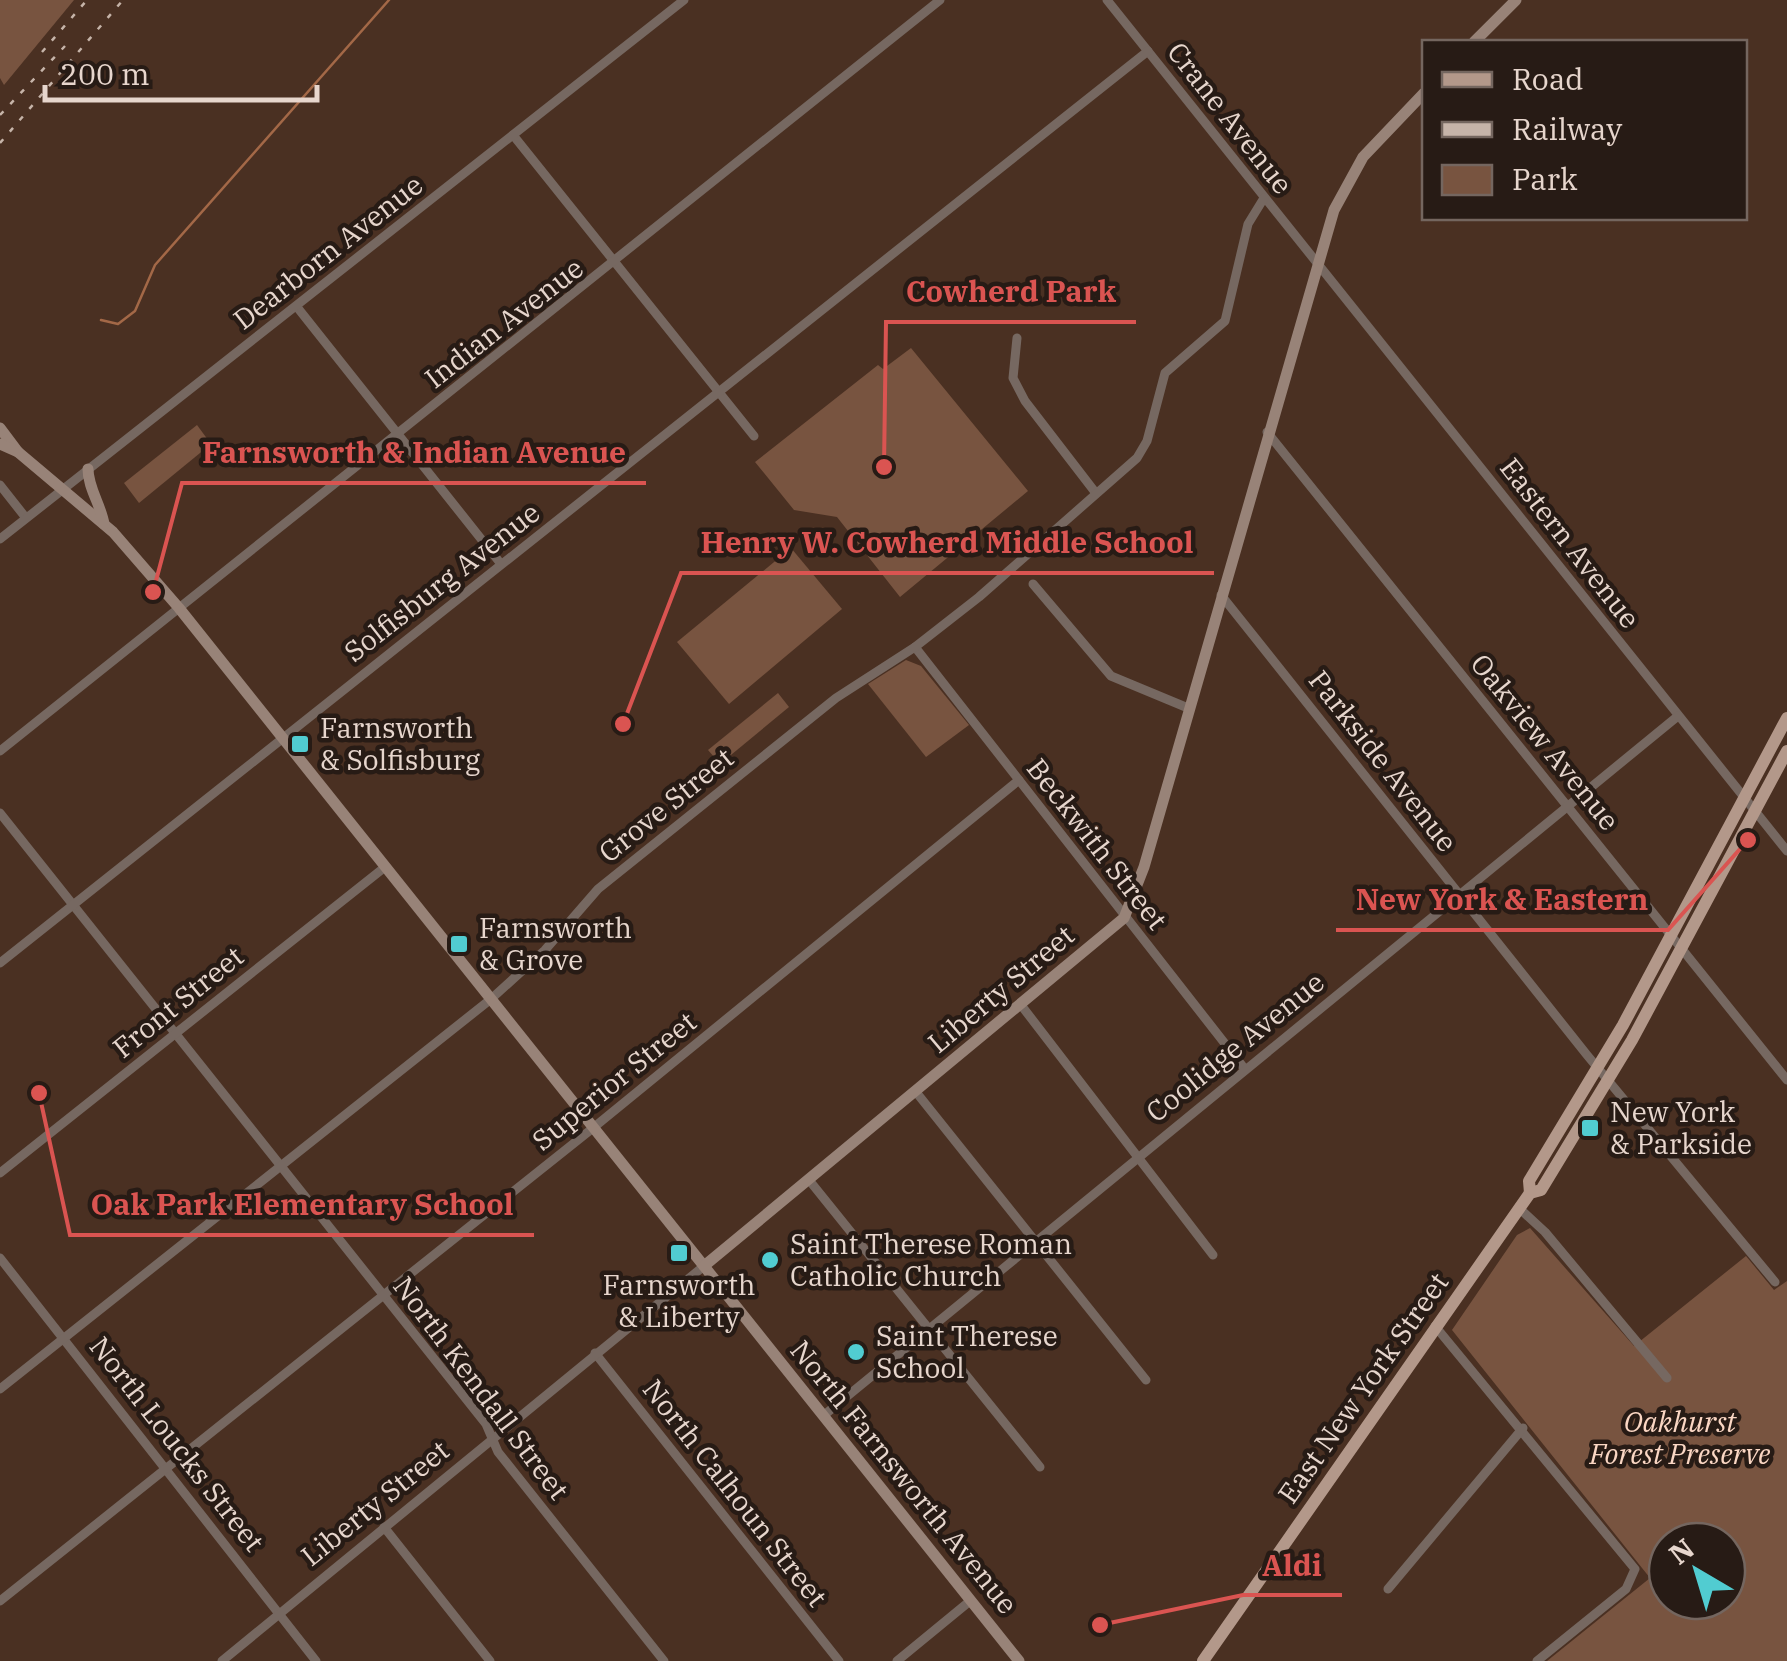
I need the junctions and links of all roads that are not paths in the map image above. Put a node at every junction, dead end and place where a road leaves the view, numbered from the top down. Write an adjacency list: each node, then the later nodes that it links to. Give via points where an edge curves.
1 (684, 0): 8 (street, Dearborn Avenue)
2 (940, 0): 11 (street, Indian Avenue)
3 (1107, 0): 6 (street, Crane Avenue)
4 (1516, 0): 5 (main road)
5 (1476, 40)
6 (1148, 51): 9 (street, Crane Avenue); 14 (street, Solfisburg Avenue)
7 (1422, 95): 10 (main road, Liberty Street, via 1345,182)
8 (513, 135): 11 (street); 12 (street, Dearborn Avenue)
9 (1264, 198): 10 (street, Crane Avenue); 24 (street, Grove Street, via 1248,224 1225,320 1164,373 1147,441 1137,458)
10 (1318, 262): 16 (main road, Liberty Street); 34 (street, Eastern Avenue)
11 (616, 263): 14 (street); 17 (street, Indian Avenue)
12 (297, 306): 17 (street); 21 (street, Dearborn Avenue)
13 (1016, 338): 24 (street, via 1014,378 1024,401)
14 (719, 391): 18 (street); 28 (street, Solfisburg Avenue)
15 (0, 428): 20 (main road, North Farnsworth Avenue)
16 (1267, 432): 30 (main road, Liberty Street); 41 (street, Oakview Avenue)
17 (398, 435): 28 (street); 31 (street, Indian Avenue)
18 (754, 436)
19 (0, 444): 20 (main road, North Farnsworth Avenue)
20 (18, 452): 23 (main road, North Farnsworth Avenue)
21 (88, 469): 23 (street, Dearborn Avenue); 26 (main road)
22 (0, 485): 25 (street)
23 (64, 488): 25 (street, Dearborn Avenue); 26 (main road, North Farnsworth Avenue)
24 (1095, 492): 32 (street, Grove Street)
25 (26, 518): 27 (street, Dearborn Avenue)
26 (104, 524): 31 (main road, North Farnsworth Avenue)
27 (0, 539)
28 (501, 564): 36 (street, Solfisburg Avenue)
29 (1033, 584): 33 (street, via 1111,676)
30 (1220, 594): 33 (main road, Liberty Street); 46 (street, Parkside Avenue)
31 (180, 608): 36 (main road, North Farnsworth Avenue); 37 (street, Indian Avenue)
32 (915, 647): 39 (street, Beckwith Street); 52 (street, Grove Street, via 836,698 598,889 545,950)
33 (1188, 708): 48 (main road, Liberty Street)
34 (1678, 716): 40 (street, Eastern Avenue); 41 (street, Coolidge Avenue)
35 (1787, 718): 40 (main road, East New York Street)
36 (282, 737): 45 (main road, North Farnsworth Avenue); 47 (street, Solfisburg Avenue)
37 (0, 751)
38 (1787, 751): 42 (main road, East New York Street)
39 (1019, 780): 48 (street, Beckwith Street); 60 (street, Superior Street)
40 (1744, 798): 42 (street, Eastern Avenue); 49 (main road, East New York Street)
41 (1568, 806): 46 (street, Coolidge Avenue); 49 (street, Oakview Avenue)
42 (1755, 812): 44 (street, Eastern Avenue); 50 (main road, East New York Street)
43 (0, 813): 47 (street, North Kendall Street)
44 (1787, 851)
45 (385, 867): 52 (main road, North Farnsworth Avenue); 54 (street, Front Street)
46 (1458, 893): 55 (street, Coolidge Avenue); 56 (street, Parkside Avenue)
47 (74, 905): 51 (street, Solfisburg Avenue); 54 (street, North Kendall Street)
48 (1124, 918): 53 (main road, Liberty Street); 55 (street, Beckwith Street)
49 (1670, 935): 50 (street, Oakview Avenue); 56 (main road, East New York Street)
50 (1681, 949): 57 (street, Oakview Avenue); 58 (main road, East New York Street)
51 (0, 963)
52 (490, 998): 60 (main road, North Farnsworth Avenue); 62 (street, Grove Street)
53 (1021, 1005): 59 (main road, Liberty Street); 61 (street)
54 (176, 1033): 62 (street, North Kendall Street); 63 (street, Front Street)
55 (1244, 1068): 61 (street, Coolidge Avenue)
56 (1598, 1069): 58 (street, Parkside Avenue); 65 (main road, East New York Street, via 1528,1182)
57 (1787, 1080)
58 (1609, 1082): 65 (main road, East New York Street, via 1541,1190); 71 (street, Parkside Avenue)
59 (916, 1092): 64 (main road, Liberty Street); 67 (street)
60 (593, 1128): 70 (main road, North Farnsworth Avenue); 72 (street, Superior Street)
61 (1138, 1156): 67 (street, Coolidge Avenue); 68 (street)
62 (281, 1165): 72 (street, North Kendall Street); 75 (street, Grove Street)
63 (0, 1174)
64 (809, 1180): 70 (main road, Liberty Street); 74 (street)
65 (1530, 1193): 66 (main road, East New York Street)
66 (1520, 1209): 73 (main road, East New York Street); 77 (street)
67 (1037, 1242): 74 (street, Coolidge Avenue); 78 (street)
68 (1212, 1255)
69 (0, 1258): 75 (street, North Loucks Street)
70 (704, 1266): 76 (street, Liberty Street); 80 (main road, North Farnsworth Avenue)
71 (1775, 1282)
72 (384, 1294): 82 (street, North Kendall Street); 83 (street, Superior Street)
73 (1435, 1326): 81 (street); 97 (main road, East New York Street)
74 (929, 1330): 80 (street, Coolidge Avenue); 84 (street)
75 (64, 1338): 79 (street, Grove Street); 83 (street, North Loucks Street)
76 (596, 1353): 82 (street, Liberty Street); 94 (street, North Calhoun Street)
77 (1667, 1378)
78 (1146, 1380)
79 (0, 1389)
80 (822, 1416): 87 (main road, North Farnsworth Avenue)
81 (1523, 1428): 86 (street); 98 (street, via 1632,1563 1635,1576)
82 (492, 1438): 85 (street, Liberty Street); 93 (street, North Kendall Street)
83 (167, 1467): 88 (street, Superior Street); 89 (street, North Loucks Street)
84 (1040, 1467)
85 (384, 1527): 89 (street, Liberty Street); 92 (street)
86 (1388, 1589)
87 (970, 1600): 95 (street); 96 (main road, North Farnsworth Avenue)
88 (0, 1601)
89 (280, 1613): 90 (street, Liberty Street); 91 (street, North Loucks Street)
90 (222, 1661)
91 (316, 1661)
92 (490, 1661)
93 (664, 1661)
94 (840, 1661)
95 (897, 1661)
96 (1019, 1661)
97 (1202, 1661)
98 (1537, 1661)

